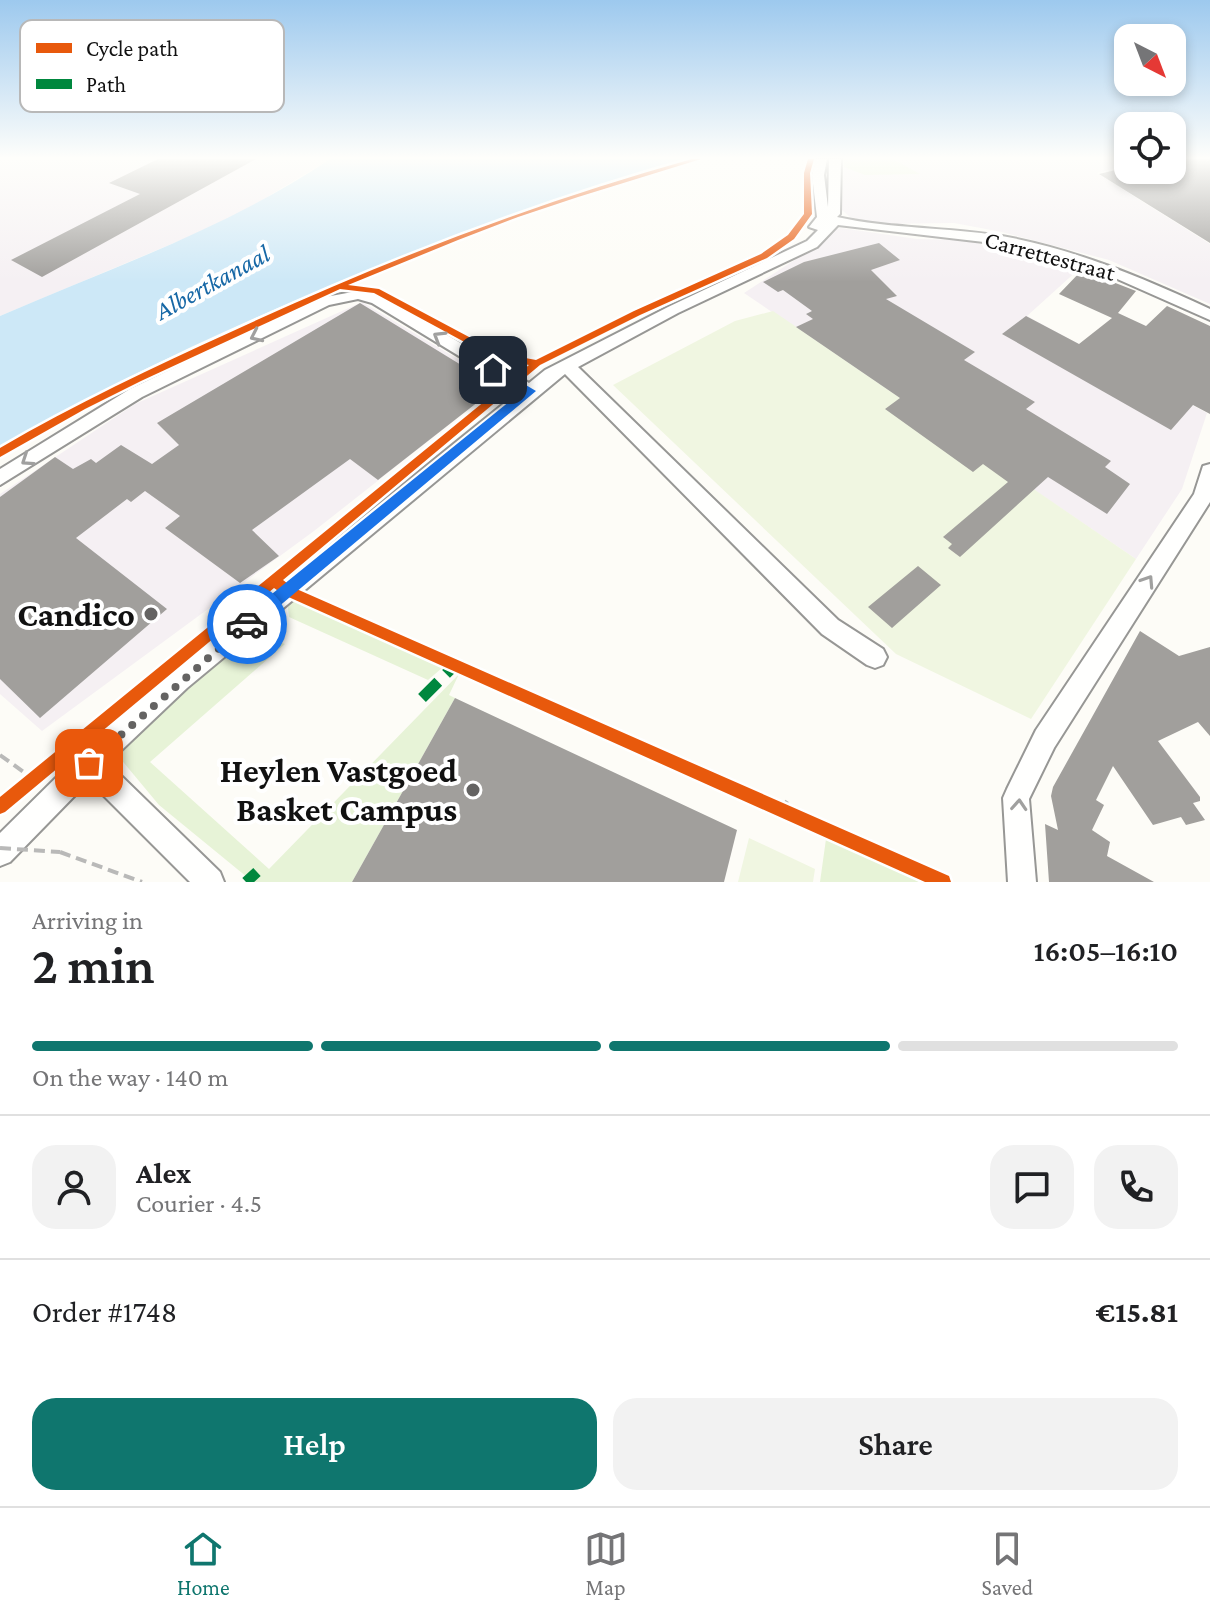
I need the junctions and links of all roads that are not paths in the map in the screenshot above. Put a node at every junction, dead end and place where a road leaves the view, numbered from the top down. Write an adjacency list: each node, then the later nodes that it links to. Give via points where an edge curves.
1 (824, 200): 3 (street)
2 (831, 200): 3 (street)
3 (829, 219): 4 (street, Carrettestraat, via 895,232 954,233 1026,245 1123,275); 5 (street, via 812,244)
4 (1210, 315)
5 (567, 366): 6 (street); 9 (street, via 830,627)
6 (530, 391): 8 (street, one-way to 8, via 377,300 358,295 325,301 136,393); 10 (street, via 179,680)
7 (1210, 471): 13 (street, one-way to 7, via 1016,798 1045,739 1203,496)
8 (0, 478)
9 (875, 657)
10 (89, 763): 11 (street); 12 (street)
11 (0, 850)
12 (210, 882)
13 (1022, 882)

